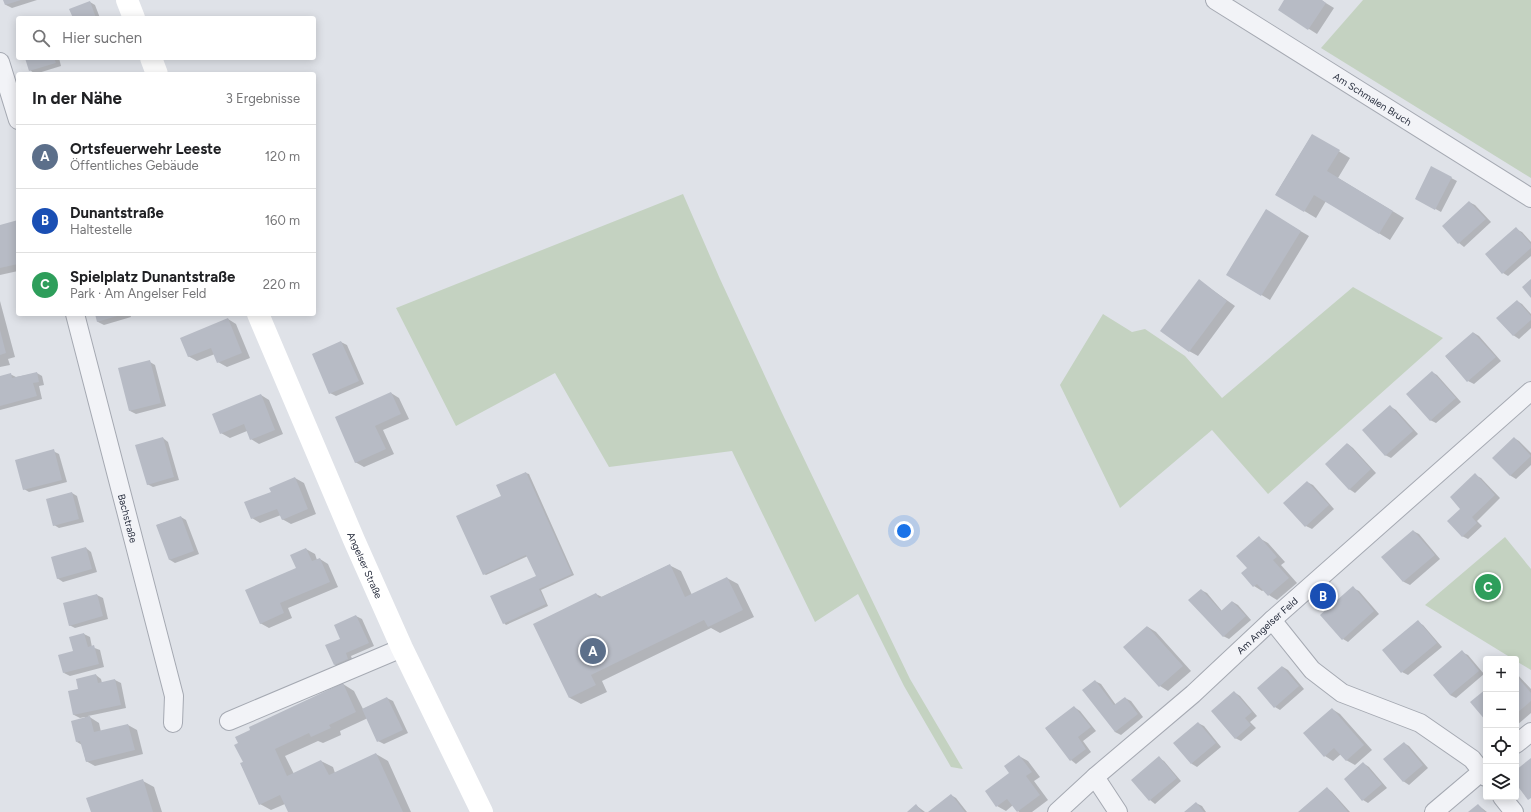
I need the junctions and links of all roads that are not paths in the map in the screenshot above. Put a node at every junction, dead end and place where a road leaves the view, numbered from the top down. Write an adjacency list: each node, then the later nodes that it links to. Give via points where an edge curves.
1 (127, 0): 3 (main road)
2 (1215, 0): 8 (street, Am Schmalen Bruch)
3 (133, 16)
4 (152, 60): 6 (main road)
5 (0, 62): 7 (street)
6 (156, 72)
7 (16, 114)
8 (1531, 198)
9 (76, 316): 15 (street, Bachstraße, via 174,696)
10 (259, 316): 13 (main road, Angelser Straße)
11 (1531, 391): 12 (street, Am Angelser Feld)
12 (1272, 620): 18 (street, via 1312,670 1342,693 1420,723 1472,759); 20 (street, Am Angelser Feld, via 1193,694)
13 (402, 648): 14 (street); 22 (main road, Angelser Straße)
14 (229, 721)
15 (173, 723)
16 (1531, 732): 17 (street)
17 (1519, 742)
18 (1483, 770)
19 (1483, 774): 25 (street)
20 (1095, 777): 23 (street, Am Angelser Feld); 24 (street)
21 (1504, 800): 26 (street)
22 (482, 812)
23 (1057, 812)
24 (1118, 812)
25 (1434, 812)
26 (1514, 812)

